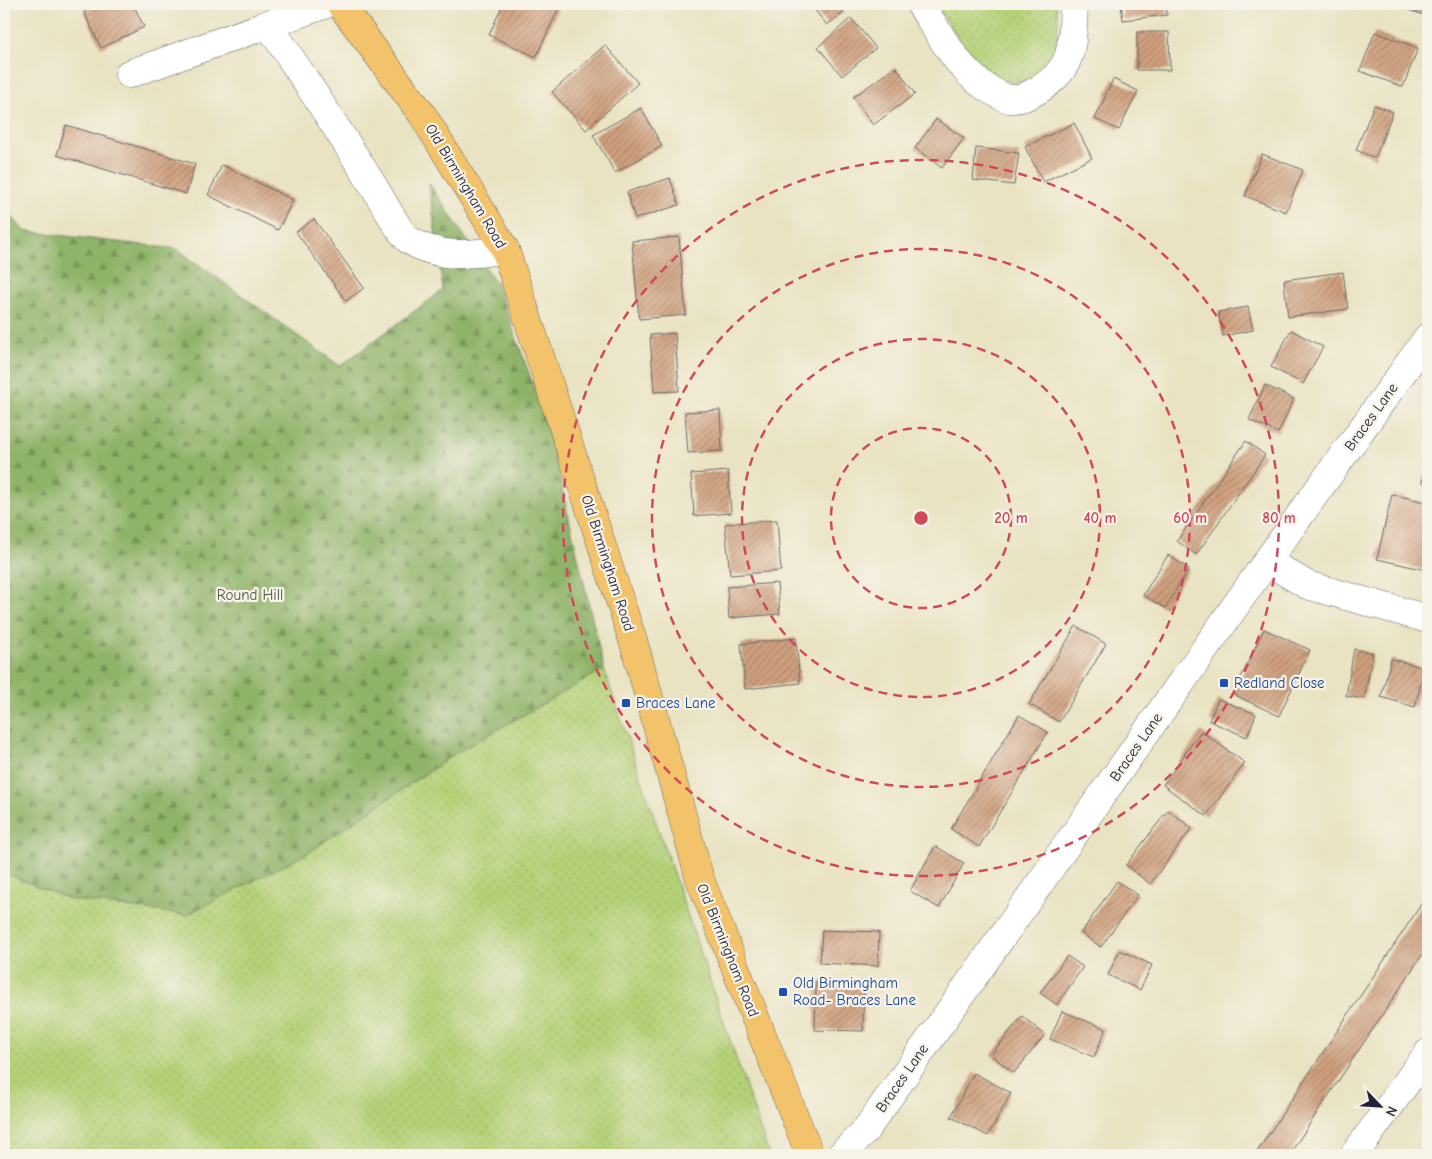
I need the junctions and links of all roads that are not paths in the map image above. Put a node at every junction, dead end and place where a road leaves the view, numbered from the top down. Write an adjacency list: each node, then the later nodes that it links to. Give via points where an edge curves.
1 (326, 4): 5 (street)
2 (340, 4): 7 (main road, Old Birmingham Road, via 422,114)
3 (920, 4): 4 (street, via 967,73 985,88 1008,99 1024,98 1052,82 1064,67 1071,49)
4 (1074, 4)
5 (268, 24): 6 (street); 7 (street, via 407,239 428,250 451,254)
6 (129, 74)
7 (505, 249): 12 (main road, Old Birmingham Road, via 635,647 700,879)
8 (1428, 338): 9 (street, Braces Lane)
9 (1267, 561): 10 (street, via 1307,585); 13 (street, Braces Lane, via 865,1131)
10 (1428, 619)
11 (1428, 1053): 14 (street)
12 (810, 1155)
13 (841, 1155)
14 (1354, 1155)

